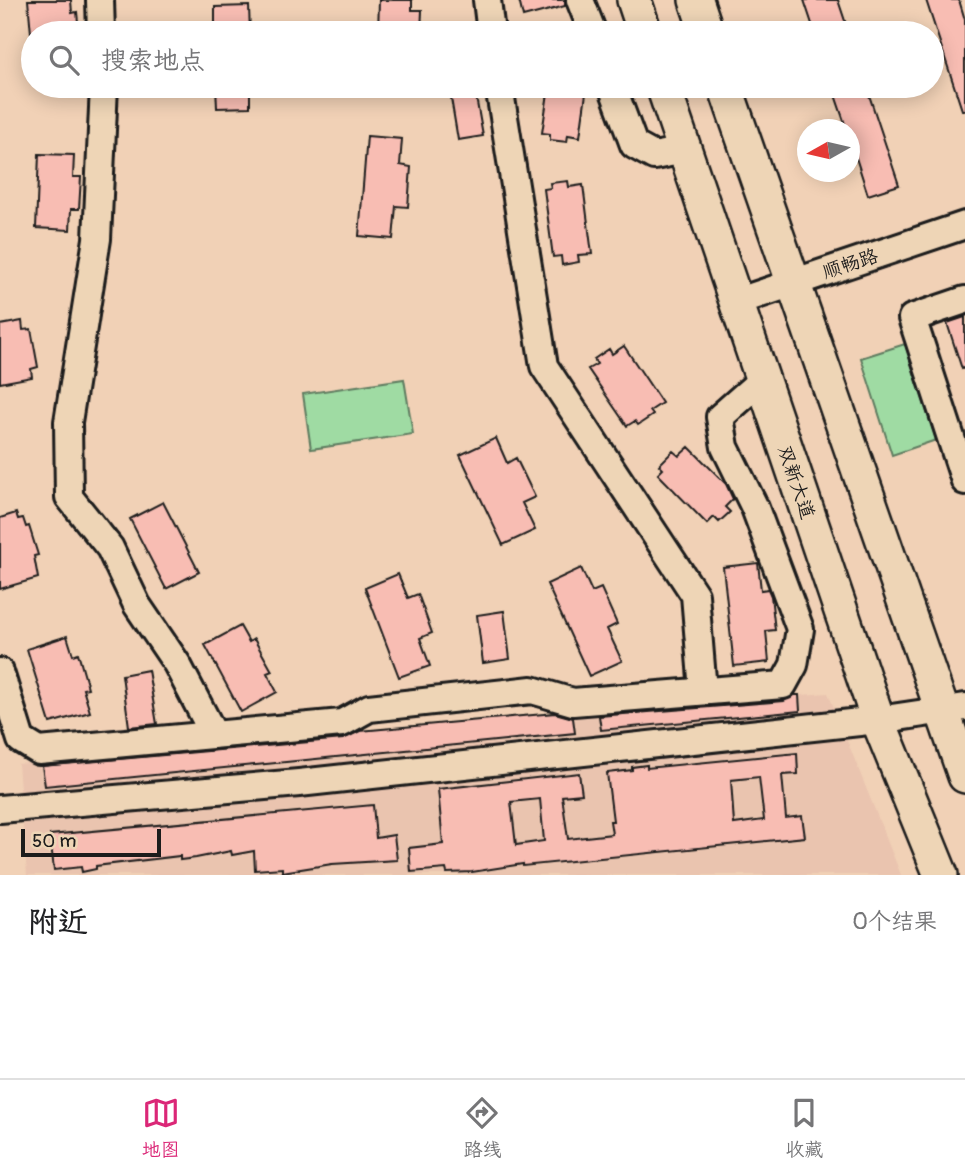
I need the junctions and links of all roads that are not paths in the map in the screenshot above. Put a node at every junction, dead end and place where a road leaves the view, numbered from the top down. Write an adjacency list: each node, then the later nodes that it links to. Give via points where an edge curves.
1 (100, 0): 6 (street)
2 (486, 0): 7 (street)
3 (580, 0): 8 (street)
4 (634, 0): 9 (main road)
5 (696, 0): 10 (main road)
6 (101, 21)
7 (489, 21)
8 (588, 21)
9 (641, 21)
10 (703, 21)
11 (103, 98): 27 (street, via 97,239 68,422 69,497 110,548 136,606 177,664)
12 (501, 98): 24 (street, via 544,366 695,595)
13 (616, 98): 16 (street, via 634,145 654,156)
14 (667, 98): 16 (main road, 双新大道)
15 (729, 98): 18 (main road)
16 (685, 150): 20 (main road, 双新大道)
17 (965, 225): 18 (street, 顺畅路)
18 (791, 282): 20 (street, 顺畅路); 25 (main road)
19 (965, 300): 22 (street, via 912,318)
20 (736, 302): 21 (main road, 双新大道)
21 (763, 379): 24 (street, via 720,416 724,447 755,508 800,629 794,666 783,685); 26 (main road, 双新大道)
22 (965, 481)
23 (0, 673): 27 (street, via 21,740 38,751)
24 (703, 691): 27 (street, via 573,702 532,691 369,708 342,723)
25 (954, 709): 26 (street); 28 (main road)
26 (878, 720): 29 (street, via 299,783); 30 (main road, 双新大道)
27 (214, 735)
28 (965, 776)
29 (0, 809)
30 (941, 875)

